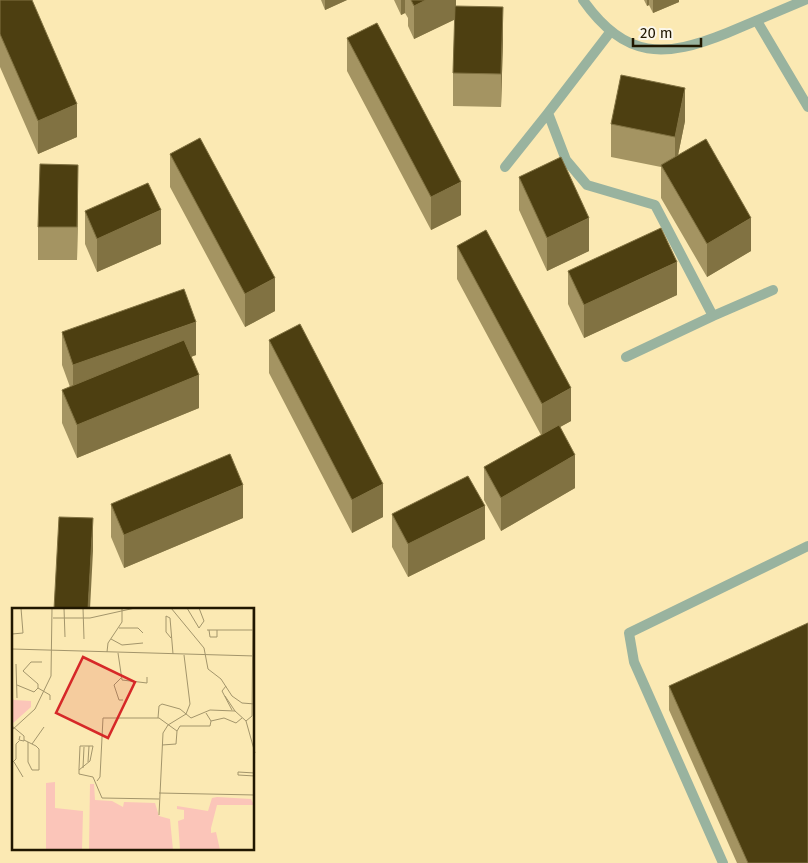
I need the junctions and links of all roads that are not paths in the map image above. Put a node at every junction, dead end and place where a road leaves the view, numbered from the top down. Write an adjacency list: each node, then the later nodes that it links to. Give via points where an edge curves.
1 (583, 0): 4 (lane)
2 (805, 0): 3 (lane)
3 (757, 21): 4 (lane, via 678,50 642,47); 5 (lane)
4 (611, 31): 6 (lane)
5 (808, 107)
6 (548, 113): 7 (lane); 9 (lane, via 566,160 587,185 655,205)
7 (504, 167)
8 (773, 290): 9 (lane)
9 (713, 316): 10 (lane)
10 (626, 357)
11 (808, 546): 12 (lane, via 629,633 634,662)
12 (723, 863)

